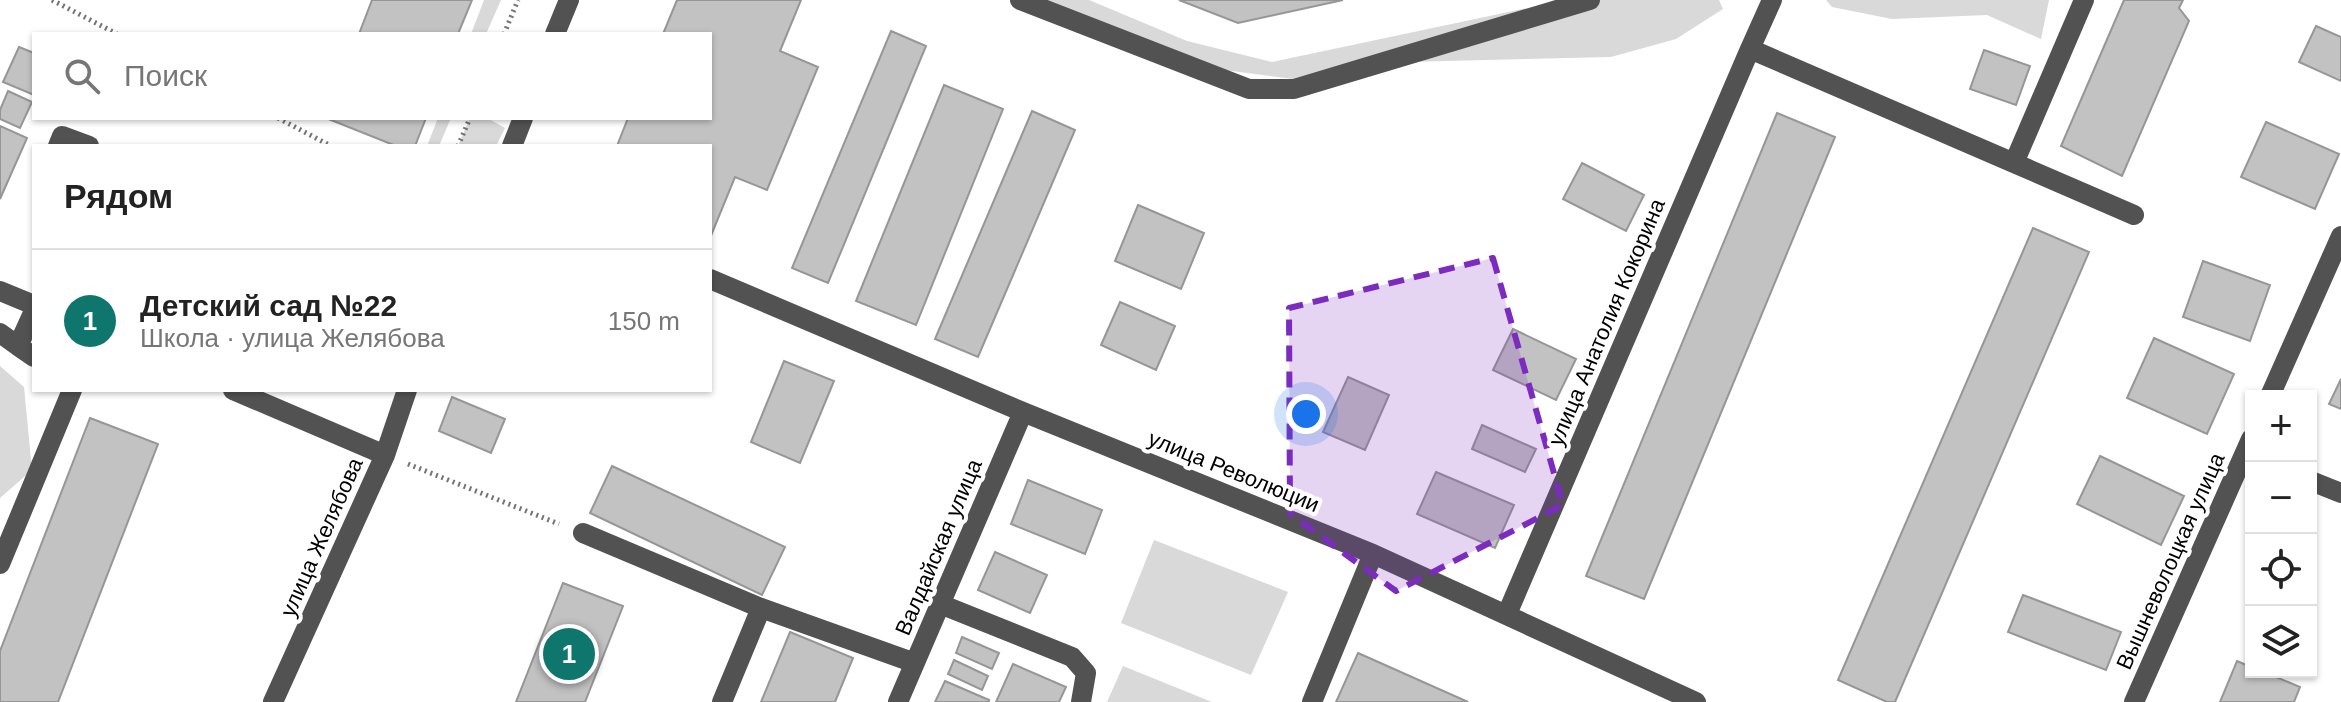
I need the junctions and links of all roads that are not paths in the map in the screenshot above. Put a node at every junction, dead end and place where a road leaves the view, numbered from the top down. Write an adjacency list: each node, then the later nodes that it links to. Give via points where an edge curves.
1 (569, 0): 6 (street)
2 (1020, 0): 3 (street, via 1249,89 1294,89)
3 (1590, 0)
4 (1772, 0): 7 (street, улица Анатолия Кокорина)
5 (2084, 0): 12 (street)
6 (556, 32)
7 (1750, 49): 12 (street); 35 (street, улица Анатолия Кокорина)
8 (522, 120): 11 (street)
9 (59, 144): 10 (street, via 62,136)
10 (84, 144)
11 (513, 144)
12 (2014, 163): 13 (street)
13 (2134, 215)
14 (2341, 236): 21 (street)
15 (712, 280): 25 (street, улица Революции)
16 (0, 291): 17 (street)
17 (32, 307)
18 (32, 319): 20 (street)
19 (0, 333): 20 (street)
20 (26, 352)
21 (2273, 390)
22 (71, 392): 32 (street)
23 (238, 392): 26 (street)
24 (406, 392): 26 (street, улица Желябова)
25 (1023, 412): 31 (street, улица Революции); 33 (street, Валдайская улица)
26 (385, 455): 37 (street, улица Желябова)
27 (2245, 458): 43 (street, Вышневолоцкая улица)
28 (2317, 483): 29 (street)
29 (2341, 493)
30 (583, 533): 34 (street)
31 (1373, 554): 35 (street, улица Революции); 41 (street)
32 (0, 564)
33 (940, 604): 36 (street, Валдайская улица); 40 (street, via 1072,657 1086,673)
34 (761, 608): 36 (street); 38 (street)
35 (1507, 614): 42 (street, улица Революции)
36 (915, 663): 39 (street, Валдайская улица)
37 (273, 702)
38 (722, 702)
39 (898, 702)
40 (1081, 702)
41 (1312, 702)
42 (1696, 702)
43 (2134, 702)

